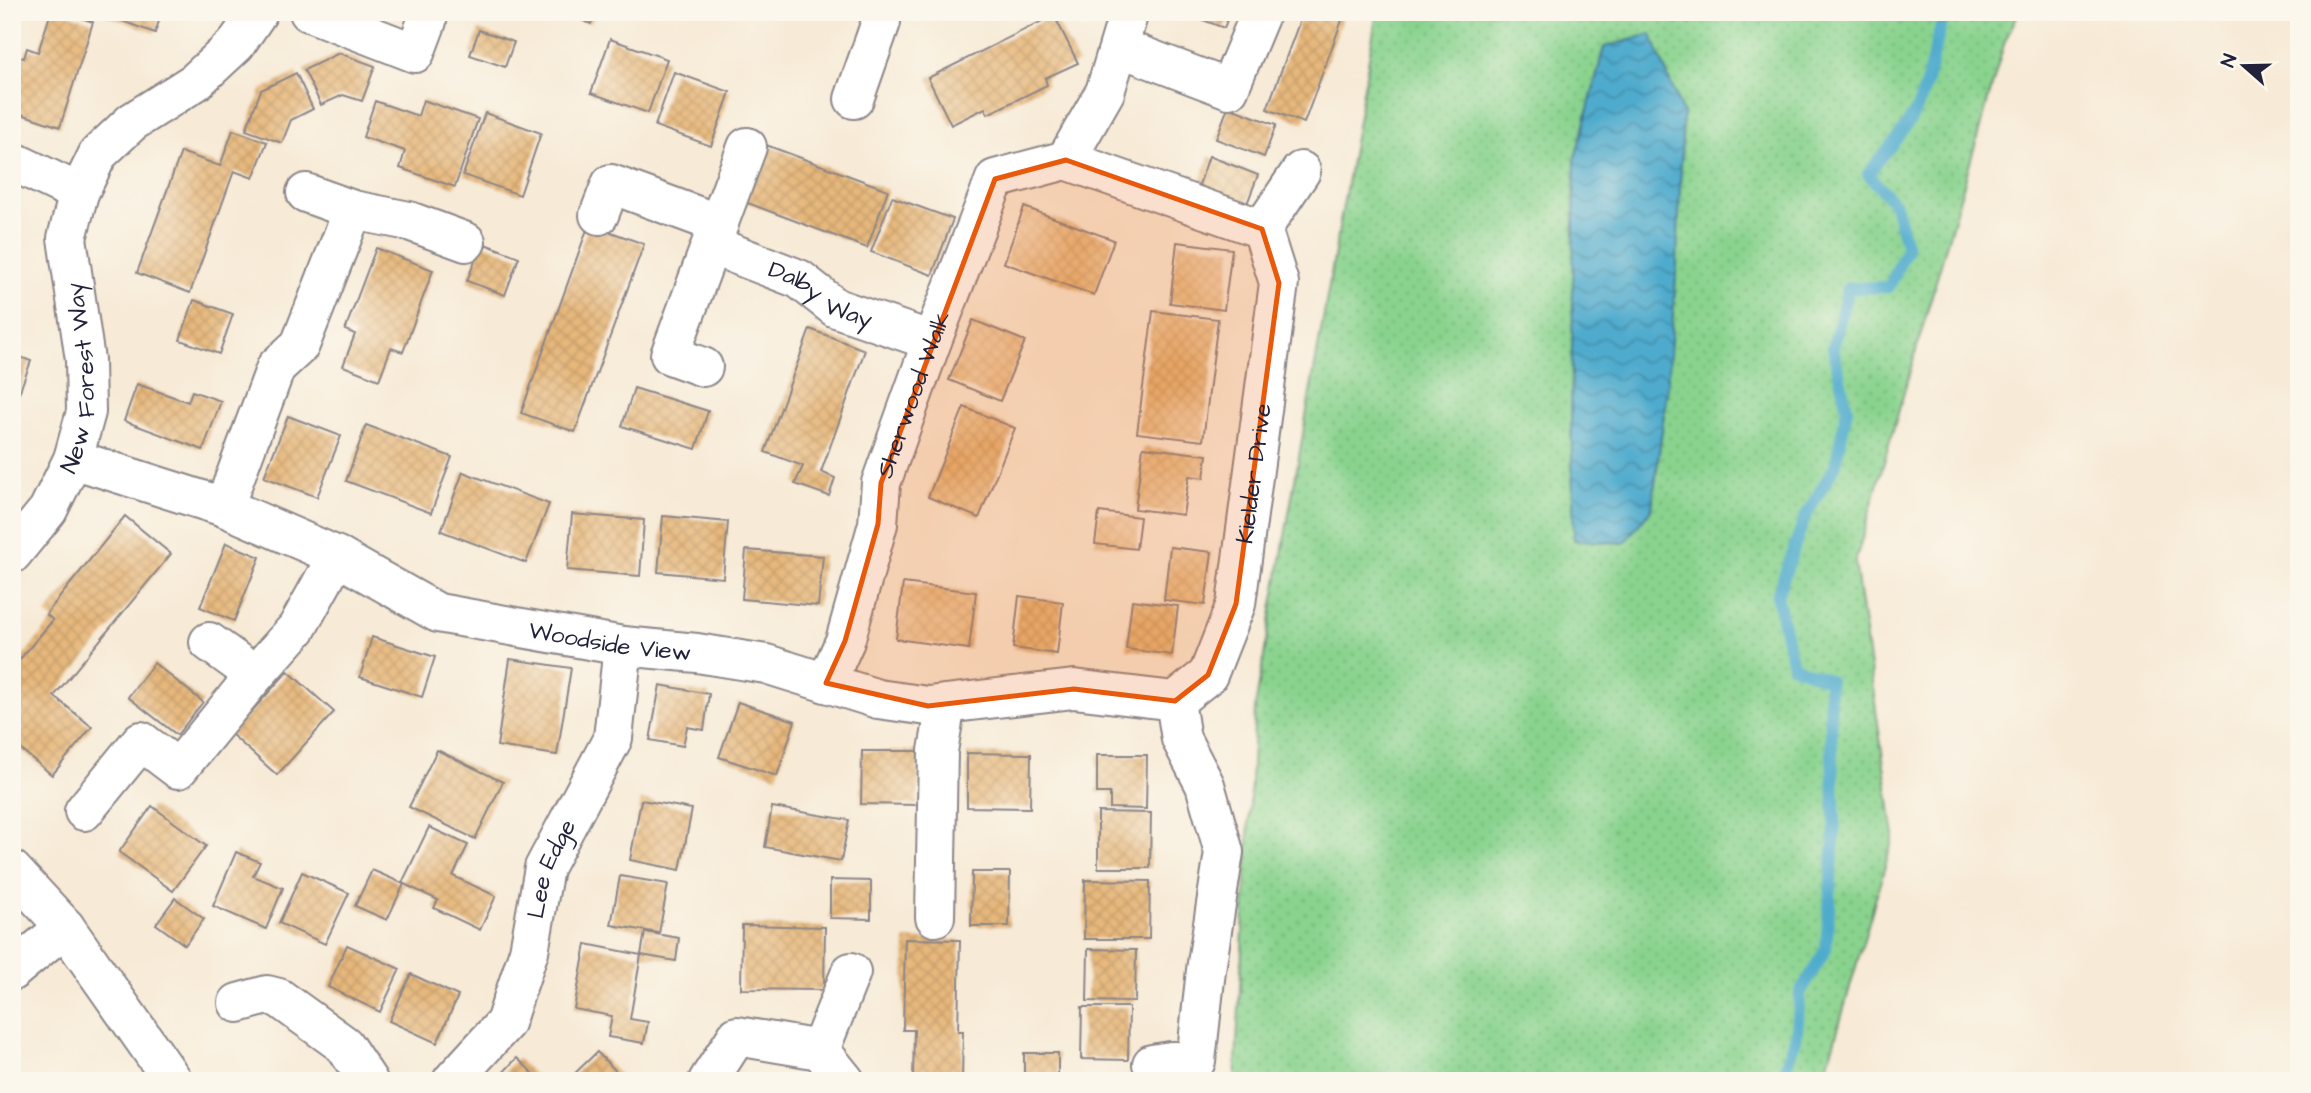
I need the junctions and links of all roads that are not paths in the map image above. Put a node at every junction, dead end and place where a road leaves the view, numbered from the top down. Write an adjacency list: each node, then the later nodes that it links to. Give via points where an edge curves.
1 (258, 12): 12 (street, New Forest Way, via 236,44 195,82 132,122 98,154)
2 (309, 12): 5 (street, via 415,53)
3 (1261, 12): 6 (street, via 1229,89)
4 (880, 16): 7 (street)
5 (427, 21)
6 (1124, 29): 9 (street, via 1105,92)
7 (854, 99)
8 (747, 147): 17 (street)
9 (1066, 160): 16 (street); 19 (street, Sherwood Walk, via 995,179)
10 (12, 161): 12 (street)
11 (1301, 171): 16 (street)
12 (79, 193): 21 (street, New Forest Way, via 67,238 85,360 86,412)
13 (306, 193): 14 (street)
14 (353, 210): 18 (street, via 409,221); 22 (street, via 300,345 276,367)
15 (599, 215): 17 (street, Dalby Way, via 611,184)
16 (1262, 229): 29 (street, Kielder Drive, via 1279,283 1237,604 1208,676)
17 (715, 234): 19 (street, Dalby Way, via 799,279 836,308); 20 (street, via 670,355)
18 (466, 242)
19 (932, 341): 28 (street, Sherwood Walk, via 881,483 878,524 845,641)
20 (703, 367)
21 (73, 459): 22 (street, Woodside View); 23 (street, New Forest Way, via 48,510)
22 (225, 507): 24 (street, Woodside View)
23 (12, 554)
24 (337, 556): 26 (street, Woodside View, via 438,613); 27 (street, via 297,628)
25 (209, 642): 27 (street)
26 (623, 646): 28 (street, Woodside View, via 766,664); 42 (street, Lee Edge, via 613,738 544,868 529,951 505,1023)
27 (255, 675): 31 (street, via 178,769 141,741)
28 (826, 683): 30 (street, Woodside View, via 878,698 928,706)
29 (1175, 701): 30 (street, Woodside View, via 1074,688); 39 (street, via 1181,739 1205,785 1224,852 1196,1061)
30 (946, 704): 33 (street, via 938,751)
31 (84, 811)
32 (12, 870): 34 (street)
33 (935, 918)
34 (65, 927): 35 (street); 40 (street)
35 (12, 971)
36 (851, 972): 38 (street)
37 (238, 1003): 41 (street, via 267,995 279,998 344,1045)
38 (820, 1050): 43 (street, via 737,1036); 44 (street)
39 (1152, 1064)
40 (173, 1081)
41 (368, 1081)
42 (452, 1081)
43 (708, 1081)
44 (845, 1081)

